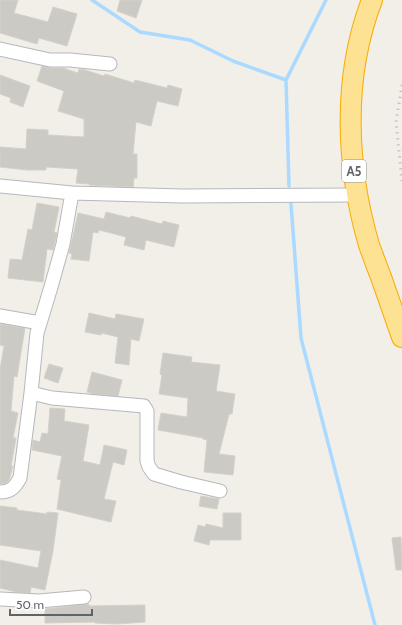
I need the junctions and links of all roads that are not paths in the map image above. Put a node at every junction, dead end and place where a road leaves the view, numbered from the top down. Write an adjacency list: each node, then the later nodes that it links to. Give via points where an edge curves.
1 (372, 0): 6 (highway, A5, via 355,58 350,106 351,151)
2 (0, 49): 3 (street, via 50,60)
3 (110, 64)
4 (0, 186): 5 (street)
5 (72, 193): 6 (street, via 182,196); 8 (street, via 62,244)
6 (357, 195): 9 (highway, A5, via 370,246)
7 (0, 316): 8 (street)
8 (40, 323): 10 (street)
9 (402, 337)
10 (32, 393): 11 (street, via 52,398 144,406 147,411 147,461 154,474); 12 (street, via 20,478 16,486)
11 (220, 491)
12 (0, 492)
13 (84, 597): 14 (street, via 39,601)
14 (0, 599)

